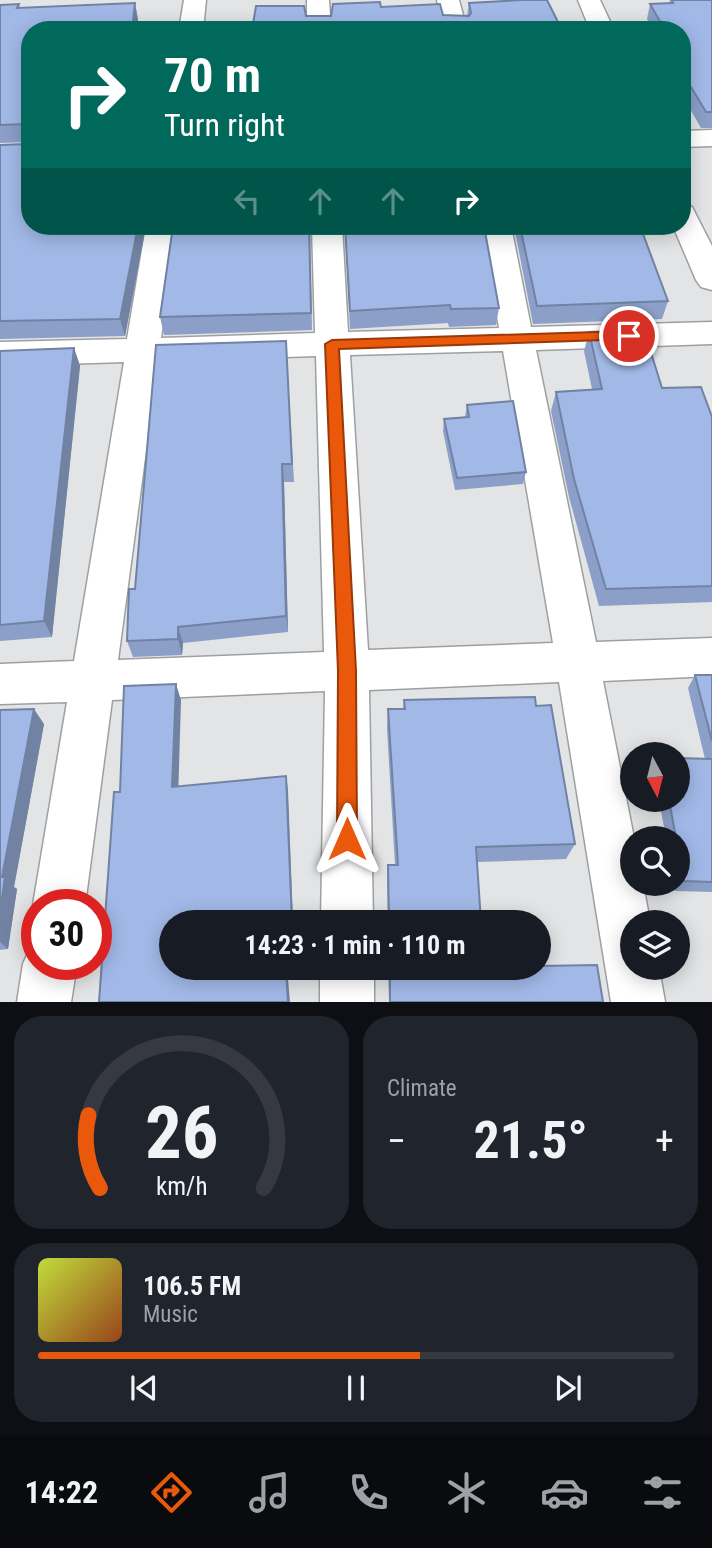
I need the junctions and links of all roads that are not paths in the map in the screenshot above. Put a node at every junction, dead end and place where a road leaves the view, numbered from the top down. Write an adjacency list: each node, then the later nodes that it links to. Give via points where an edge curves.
1 (195, 0): 5 (street)
2 (318, 0): 6 (street)
3 (448, 0): 7 (street)
4 (589, 0): 8 (street)
5 (192, 21)
6 (319, 21)
7 (452, 21)
8 (598, 21)
9 (712, 138): 10 (street)
10 (691, 139)
11 (691, 233): 15 (street)
12 (160, 235): 19 (street)
13 (327, 235): 18 (street)
14 (498, 235): 17 (street)
15 (712, 280)
16 (712, 333): 17 (street)
17 (519, 339): 18 (street); 22 (street)
18 (332, 344): 19 (street); 23 (street)
19 (142, 350): 20 (street); 24 (street)
20 (0, 354)
21 (712, 657): 22 (street)
22 (578, 663): 23 (street); 32 (street)
23 (347, 671): 24 (street); 27 (street)
24 (93, 680): 25 (street); 26 (street)
25 (0, 684)
26 (61, 889)
27 (347, 910)
28 (47, 980): 30 (street)
29 (347, 980): 31 (street)
30 (44, 1002)
31 (347, 1002)
32 (638, 1002)

